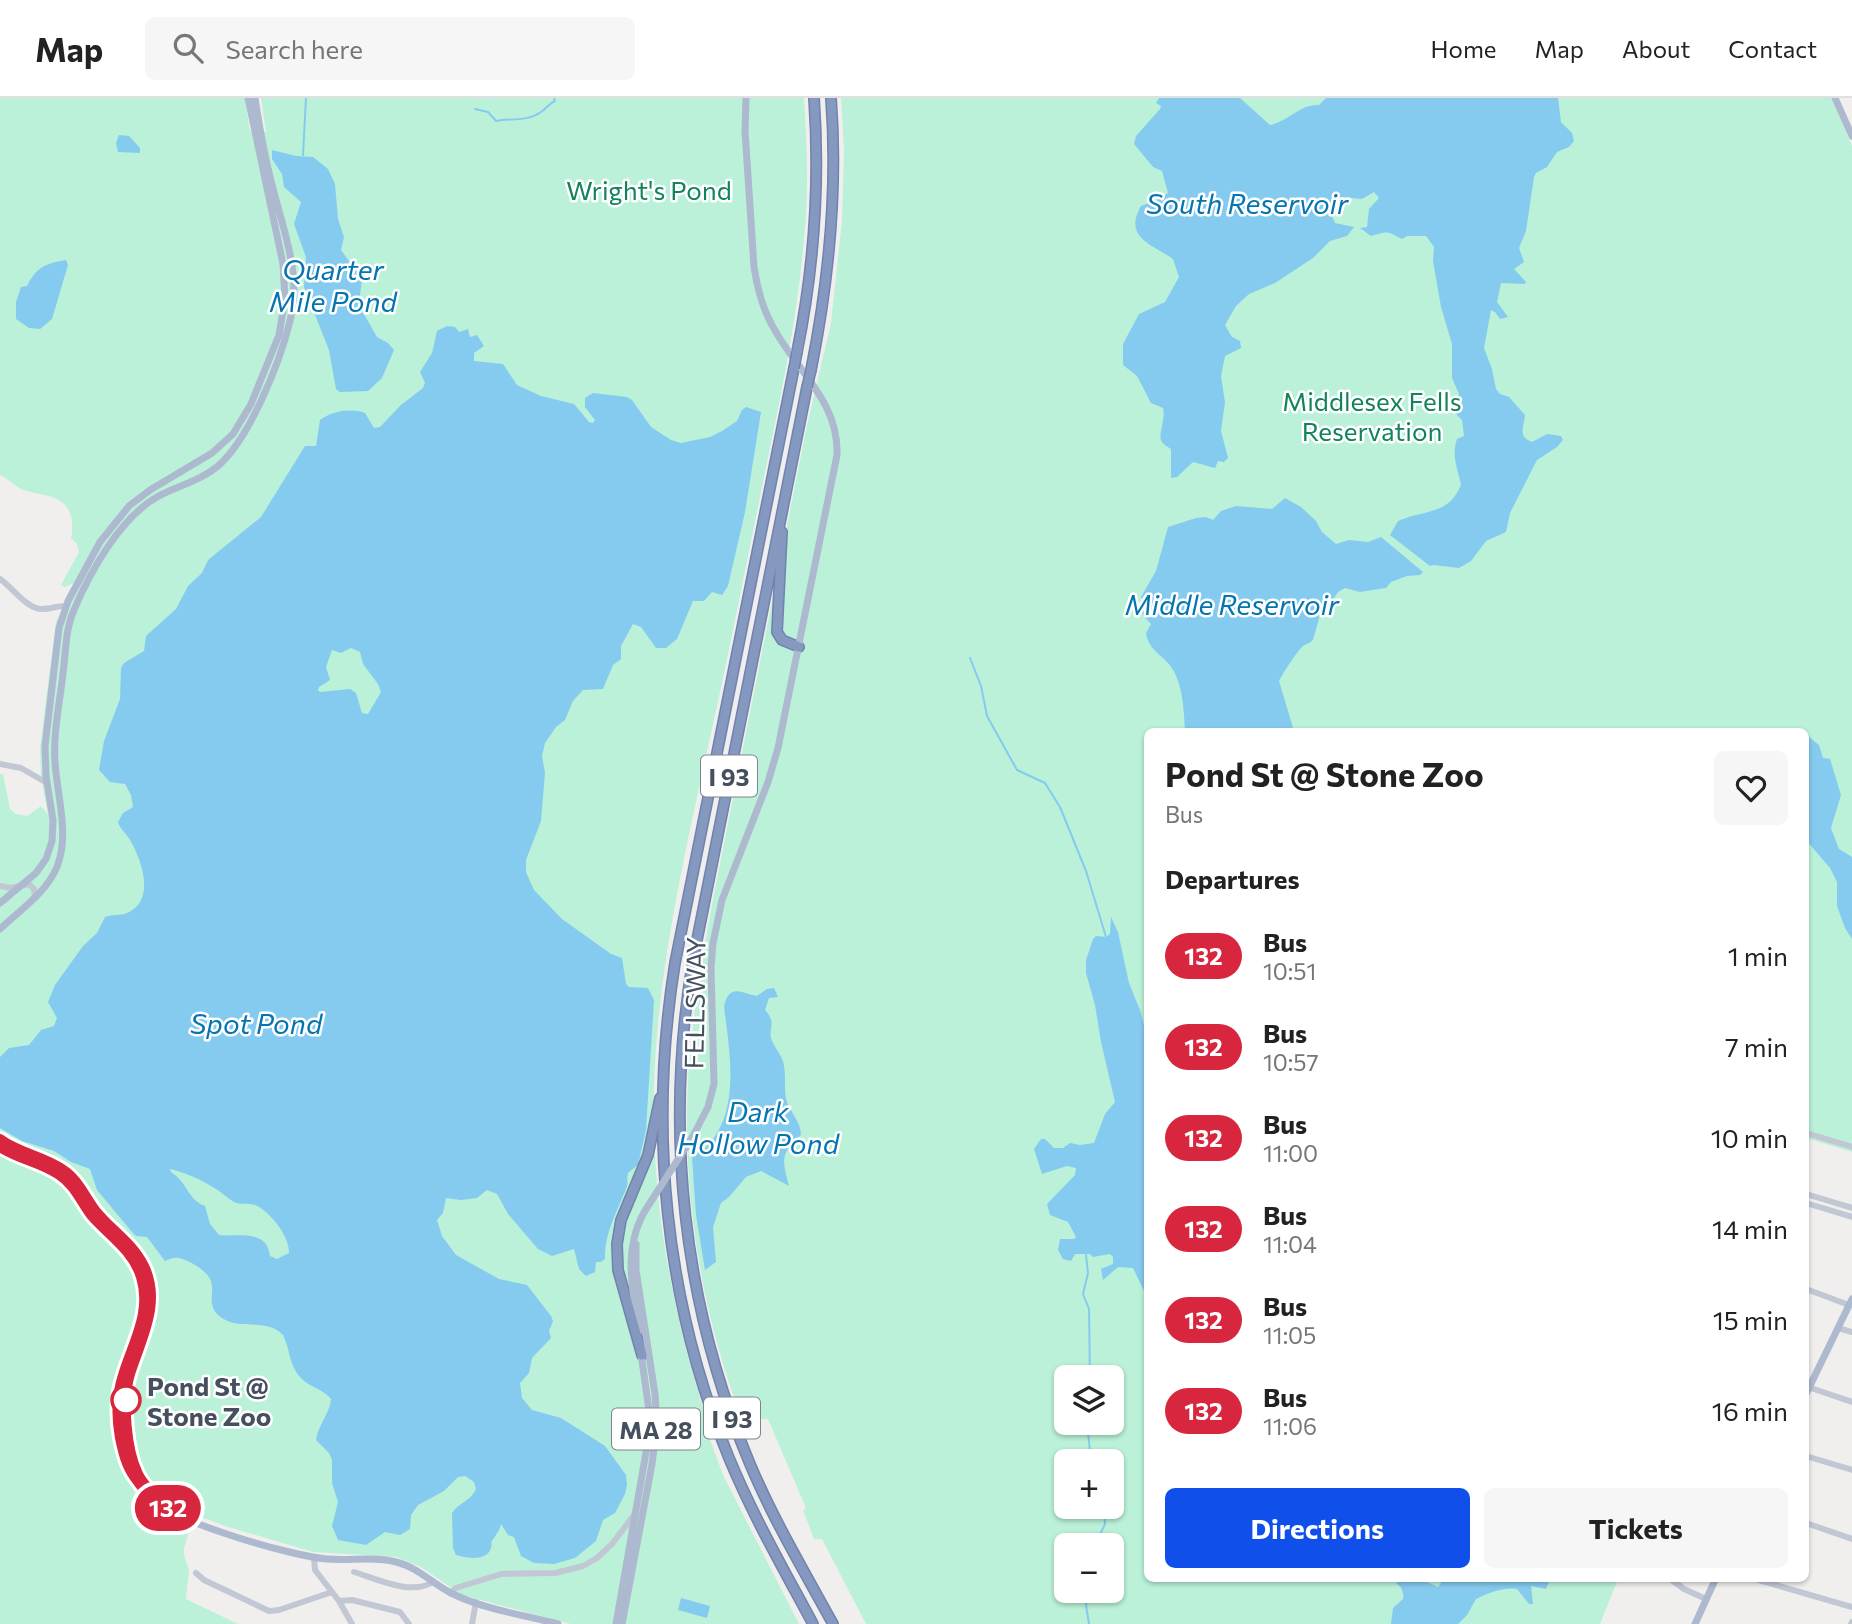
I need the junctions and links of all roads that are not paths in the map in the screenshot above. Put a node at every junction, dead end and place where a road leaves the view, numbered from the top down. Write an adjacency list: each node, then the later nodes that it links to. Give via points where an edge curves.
1 (248, 98): 8 (main road)
2 (255, 98): 8 (main road)
3 (747, 98): 16 (main road, FELLSWAY / MA 28, via 757,286 773,327 825,401 836,434 835,467)
4 (814, 98): 24 (highway, I 93, bridge, via 815,223 807,293 678,947)
5 (831, 98): 13 (highway, I 93, bridge, via 831,239)
6 (1835, 98): 7 (main road)
7 (1852, 136)
8 (260, 146): 9 (main road, via 281,252 285,299 275,345); 10 (main road, via 291,253 294,293 285,338)
9 (237, 428): 10 (main road); 11 (main road, via 212,453)
10 (245, 434): 12 (main road, via 216,467)
11 (176, 475): 12 (main road); 15 (main road, via 135,501 114,522)
12 (182, 486): 21 (main road, via 148,503 123,525 71,618 55,746 62,847 53,875)
13 (783, 509): 16 (highway, via 776,632); 70 (highway, I 93, via 690,975 681,1054 680,1148 692,1264 721,1385 764,1495)
14 (0, 579): 15 (street, via 32,607)
15 (65, 606): 18 (main road, via 45,741)
16 (799, 647): 33 (main road, FELLSWAY / MA 28, bridge, via 773,768 722,900 711,963 714,1084 708,1107)
17 (0, 764): 18 (street, via 22,768)
18 (47, 783): 20 (main road, via 51,845 41,866)
19 (0, 886): 20 (street)
20 (22, 886): 21 (street, via 32,886); 22 (main road)
21 (35, 896): 23 (main road)
22 (0, 903)
23 (2, 925)
24 (663, 1086): 38 (highway, via 648,1155 621,1220 617,1244 618,1270); 69 (highway, I 93, via 669,1222 694,1353 742,1487)
25 (1809, 1134): 28 (street)
26 (0, 1139): 44 (main road, via 70,1175 143,1265 150,1290 149,1317 129,1377 126,1410 138,1473)
27 (0, 1147): 44 (main road, via 65,1179 139,1270 142,1319 120,1388 118,1426 133,1476 153,1500)
28 (1852, 1147)
29 (1809, 1195): 31 (street)
30 (1809, 1204): 32 (street)
31 (1852, 1208)
32 (1852, 1217)
33 (636, 1232): 38 (main road, FELLSWAY / MA 28, via 630,1270); 68 (main road, FELLSWAY / MA 28, via 636,1266 657,1425)
34 (1809, 1290): 35 (street)
35 (1850, 1302): 36 (main road)
36 (1838, 1328): 37 (street); 39 (main road)
37 (1852, 1332)
38 (642, 1355): 45 (main road, FELLSWAY / MA 28, via 649,1426)
39 (1809, 1386)
40 (1809, 1391): 41 (street)
41 (1852, 1402)
42 (1809, 1457): 43 (street)
43 (1852, 1470)
44 (169, 1510): 48 (main road, via 259,1544)
45 (637, 1510): 56 (street, via 612,1545 583,1566 555,1573 500,1574); 67 (main road, FELLSWAY / MA 28)
46 (1809, 1523): 47 (street)
47 (1852, 1539)
48 (314, 1558): 51 (main road, via 393,1561); 55 (street, via 315,1569)
49 (354, 1572): 51 (street, via 412,1588)
50 (196, 1573): 55 (street, via 269,1611)
51 (433, 1582): 56 (main road)
52 (1674, 1582): 57 (street)
53 (1714, 1582): 57 (main road)
54 (1766, 1582): 60 (street)
55 (332, 1592): 58 (street)
56 (450, 1593): 59 (main road)
57 (1706, 1599): 71 (main road)
58 (339, 1601): 62 (street); 63 (street, via 400,1612)
59 (476, 1602): 61 (main road); 64 (street)
60 (1852, 1607)
61 (521, 1614): 65 (street); 66 (main road)
62 (352, 1624)
63 (409, 1624)
64 (472, 1624)
65 (519, 1624)
66 (558, 1624)
67 (616, 1624)
68 (622, 1624)
69 (813, 1624)
70 (833, 1624)
71 (1695, 1624)

